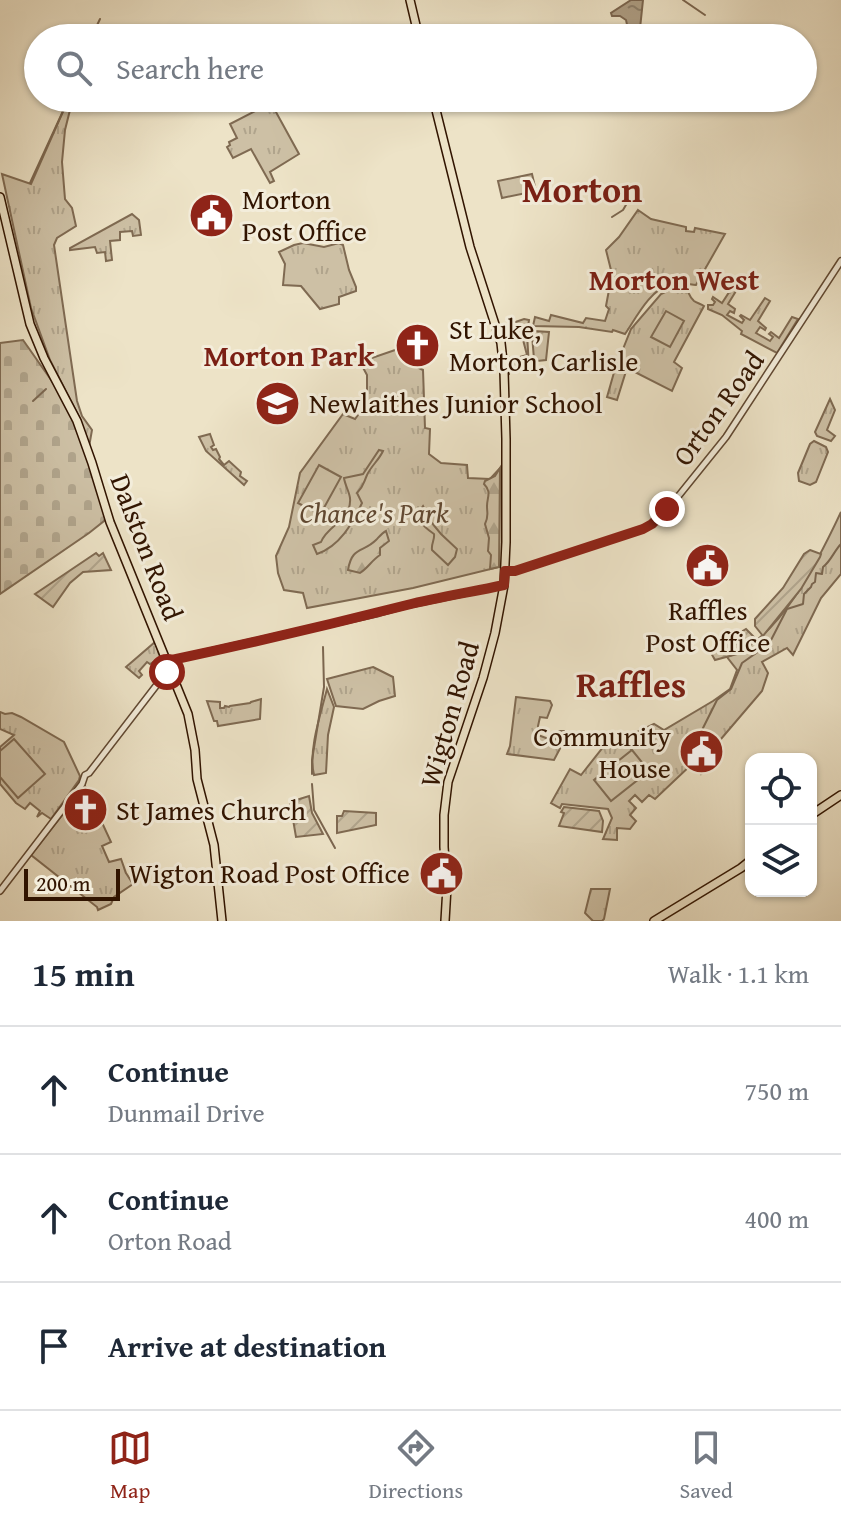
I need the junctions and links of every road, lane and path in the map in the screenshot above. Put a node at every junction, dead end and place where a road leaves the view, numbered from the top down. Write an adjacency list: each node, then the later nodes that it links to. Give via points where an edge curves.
1 (410, 0): 2 (main road)
2 (416, 24)
3 (436, 112): 6 (main road, Wigton Road, via 502,349)
4 (0, 197): 8 (main road, Dalston Road, via 30,324 77,421 110,522)
5 (841, 261): 6 (street, Orton Road, via 726,437 652,524)
6 (505, 571): 7 (main road, Wigton Road)
7 (504, 585): 8 (street); 14 (main road, Wigton Road, via 484,675 448,782)
8 (168, 665): 12 (street); 13 (main road, Dalston Road, via 188,714 214,845)
9 (841, 795): 10 (main road)
10 (817, 811)
11 (745, 865): 15 (main road)
12 (0, 891)
13 (222, 921)
14 (445, 921)
15 (654, 921)

